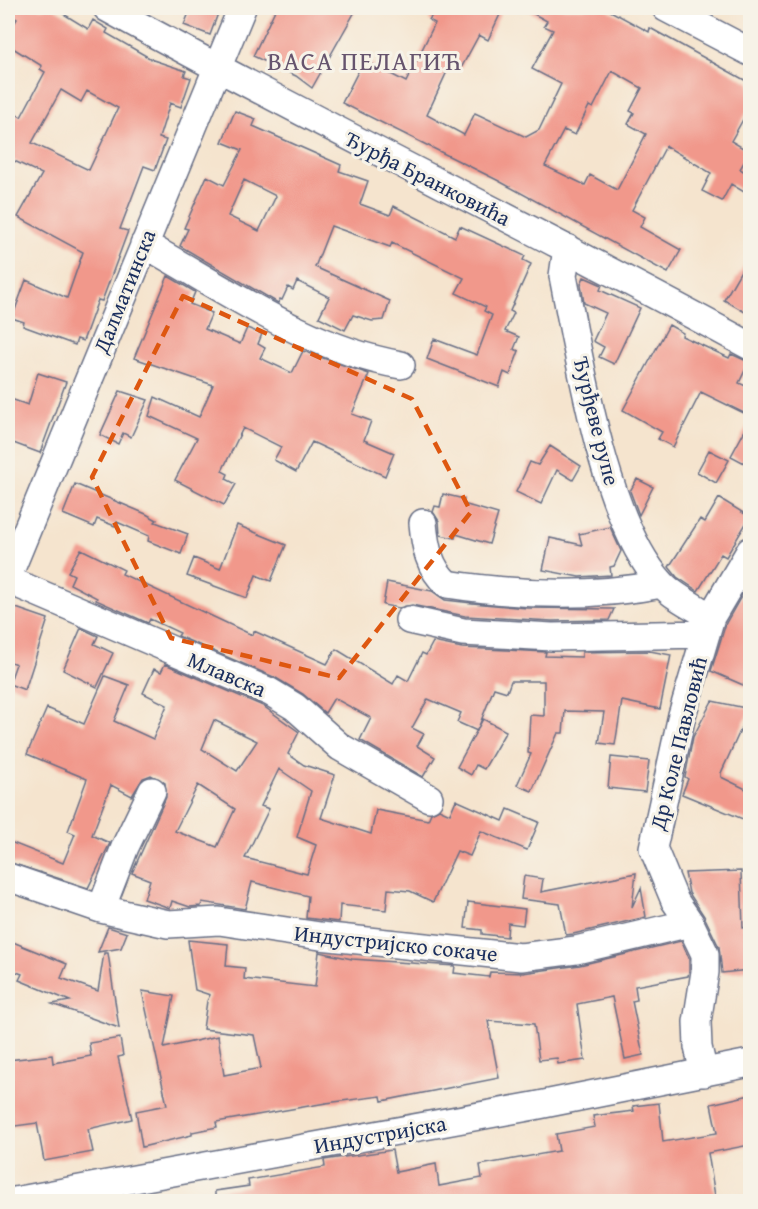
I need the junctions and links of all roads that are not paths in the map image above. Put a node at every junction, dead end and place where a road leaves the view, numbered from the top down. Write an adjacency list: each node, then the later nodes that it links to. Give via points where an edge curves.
1 (107, 8): 5 (street, Ђурђа Бранковића)
2 (242, 8): 5 (street, Далматинска)
3 (666, 8): 4 (street)
4 (750, 52)
5 (216, 68): 6 (street, Далматинска); 7 (street, Ђурђа Бранковића)
6 (144, 244): 9 (street, via 286,324 357,354); 12 (street, Далматинска)
7 (567, 248): 8 (street, Ђурђа Бранковића); 13 (street, Ђурђеве рупе, via 563,276 602,453 628,528)
8 (750, 346)
9 (401, 365)
10 (423, 523): 13 (street, via 425,550 447,584 530,594)
11 (750, 551): 15 (street)
12 (9, 567): 17 (street, Млавска, via 270,692 295,706 340,747)
13 (662, 584): 15 (street, Ђурђеве рупе)
14 (409, 620): 15 (street, via 463,632 552,637)
15 (708, 625): 20 (street, Др Коле Павловић, via 682,715 653,848 675,901)
16 (152, 791): 19 (street, via 124,847)
17 (429, 798)
18 (8, 877): 19 (street, Индустријско сокаче)
19 (101, 909): 20 (street, Индустријско сокаче, via 168,924 219,921 520,957 576,950)
20 (690, 923): 22 (street, Др Коле Павловић, via 705,954 697,1022)
21 (750, 1063): 22 (street, Индустријска)
22 (704, 1072): 23 (street, Индустријска)
23 (9, 1202)

